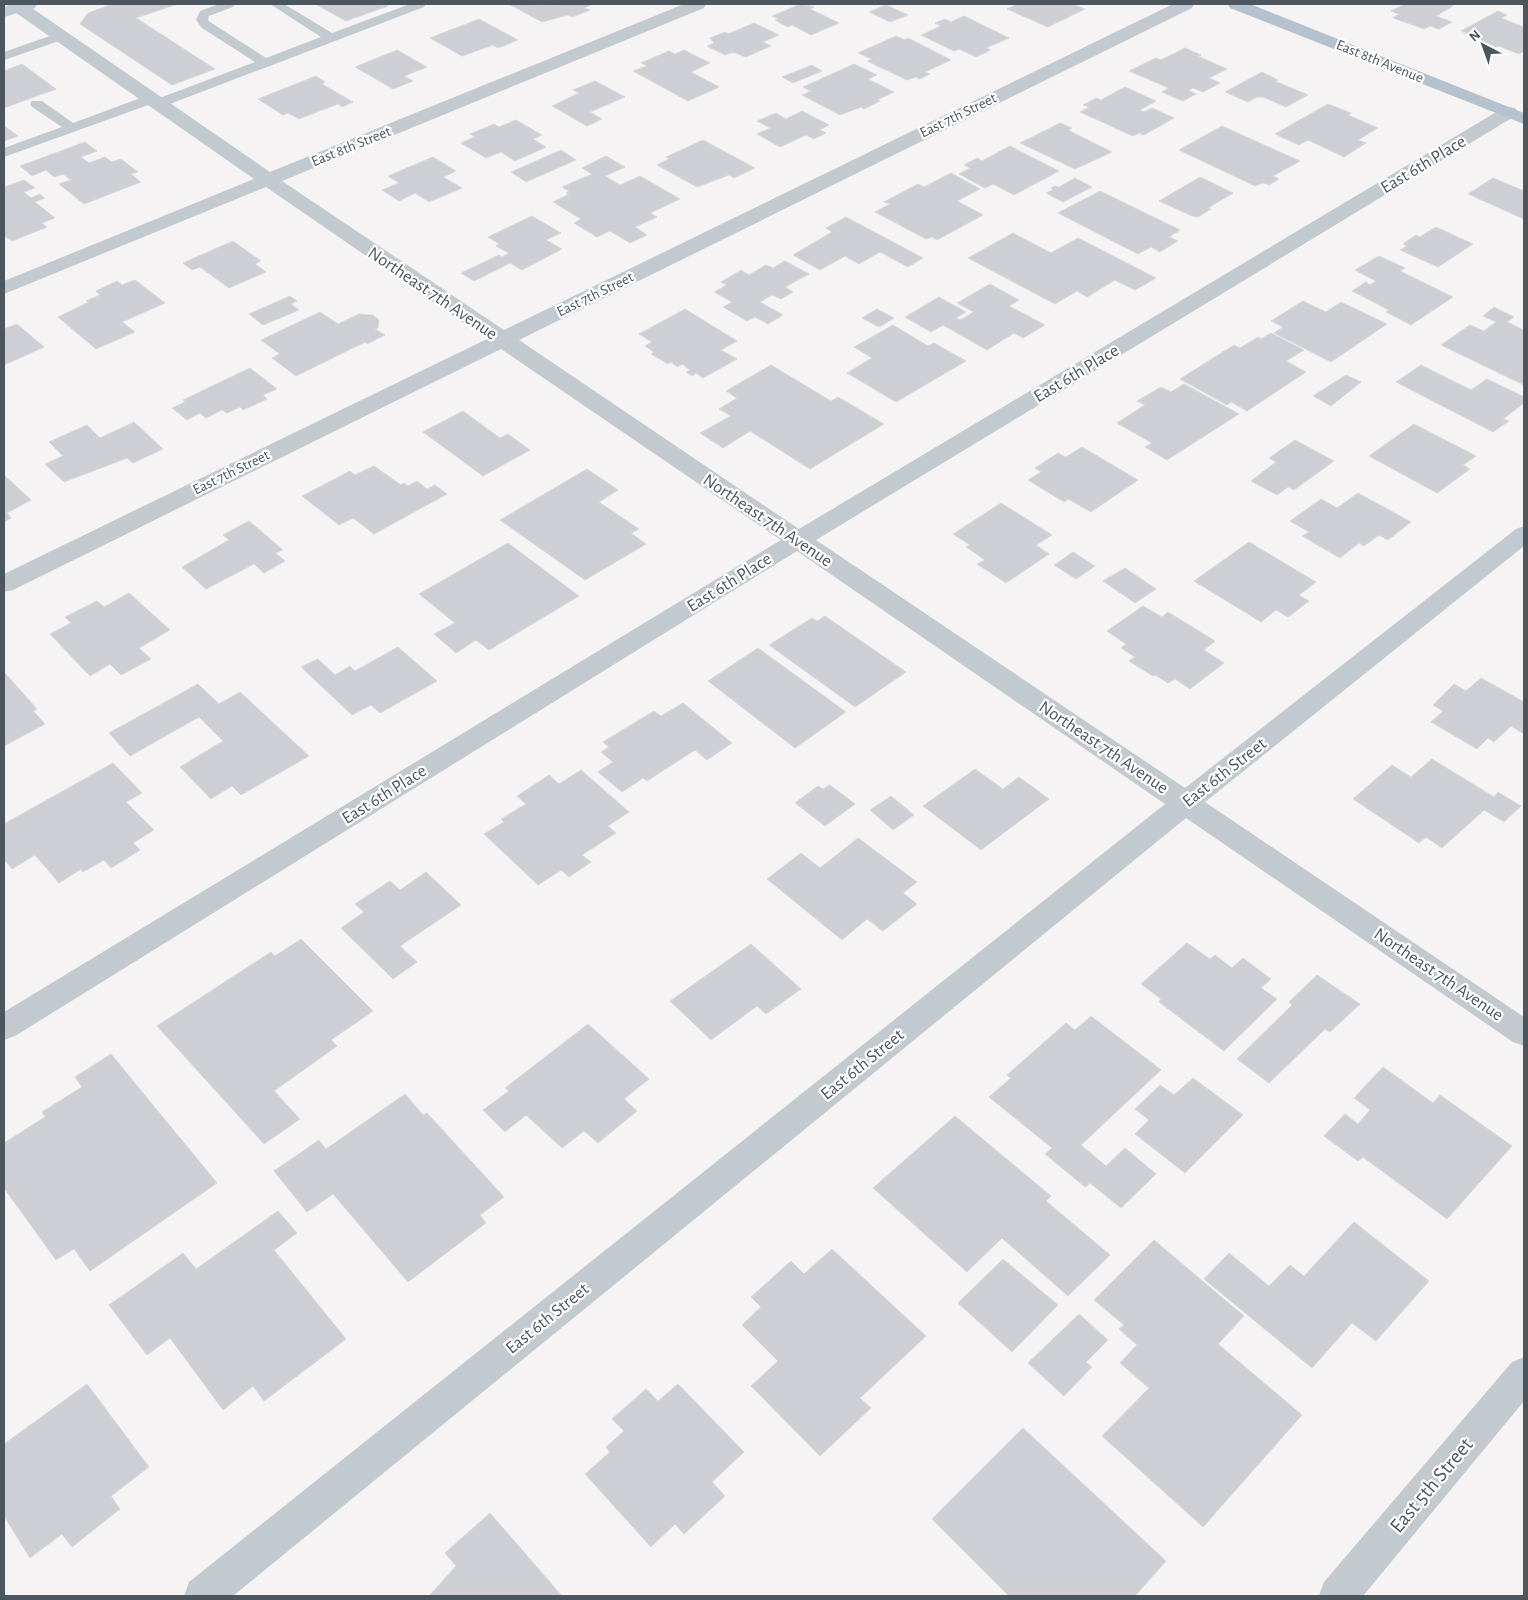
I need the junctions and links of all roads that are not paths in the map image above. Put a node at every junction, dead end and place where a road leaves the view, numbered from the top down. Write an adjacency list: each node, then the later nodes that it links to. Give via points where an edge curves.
1 (229, 4): 11 (lane, via 204,14 202,20)
2 (276, 4): 9 (lane)
3 (420, 4): 9 (lane)
4 (698, 4): 17 (street, East 8th Street)
5 (1186, 4): 19 (street, East 7th Street)
6 (1236, 4): 14 (main road, East 8th Avenue)
7 (17, 7): 8 (street, Northeast 7th Avenue)
8 (61, 36): 10 (lane); 12 (street, Northeast 7th Avenue)
9 (331, 38): 11 (lane)
10 (4, 56)
11 (265, 62): 12 (lane)
12 (154, 101): 15 (lane); 17 (street, Northeast 7th Avenue)
13 (37, 104): 15 (lane)
14 (1516, 116): 21 (street, East 6th Place)
15 (72, 128): 16 (lane)
16 (4, 153)
17 (268, 180): 18 (street, East 8th Street); 19 (street, Northeast 7th Avenue)
18 (4, 288)
19 (501, 340): 21 (street, Northeast 7th Avenue); 22 (street, East 7th Street)
20 (1524, 534): 23 (street, East 6th Street)
21 (798, 540): 23 (street, Northeast 7th Avenue); 24 (street, East 6th Place)
22 (4, 584)
23 (1186, 802): 25 (street, Northeast 7th Avenue); 27 (street, East 6th Street)
24 (4, 1027)
25 (1524, 1033)
26 (1524, 1374): 28 (street, East 5th Street)
27 (203, 1596)
28 (1338, 1596)

